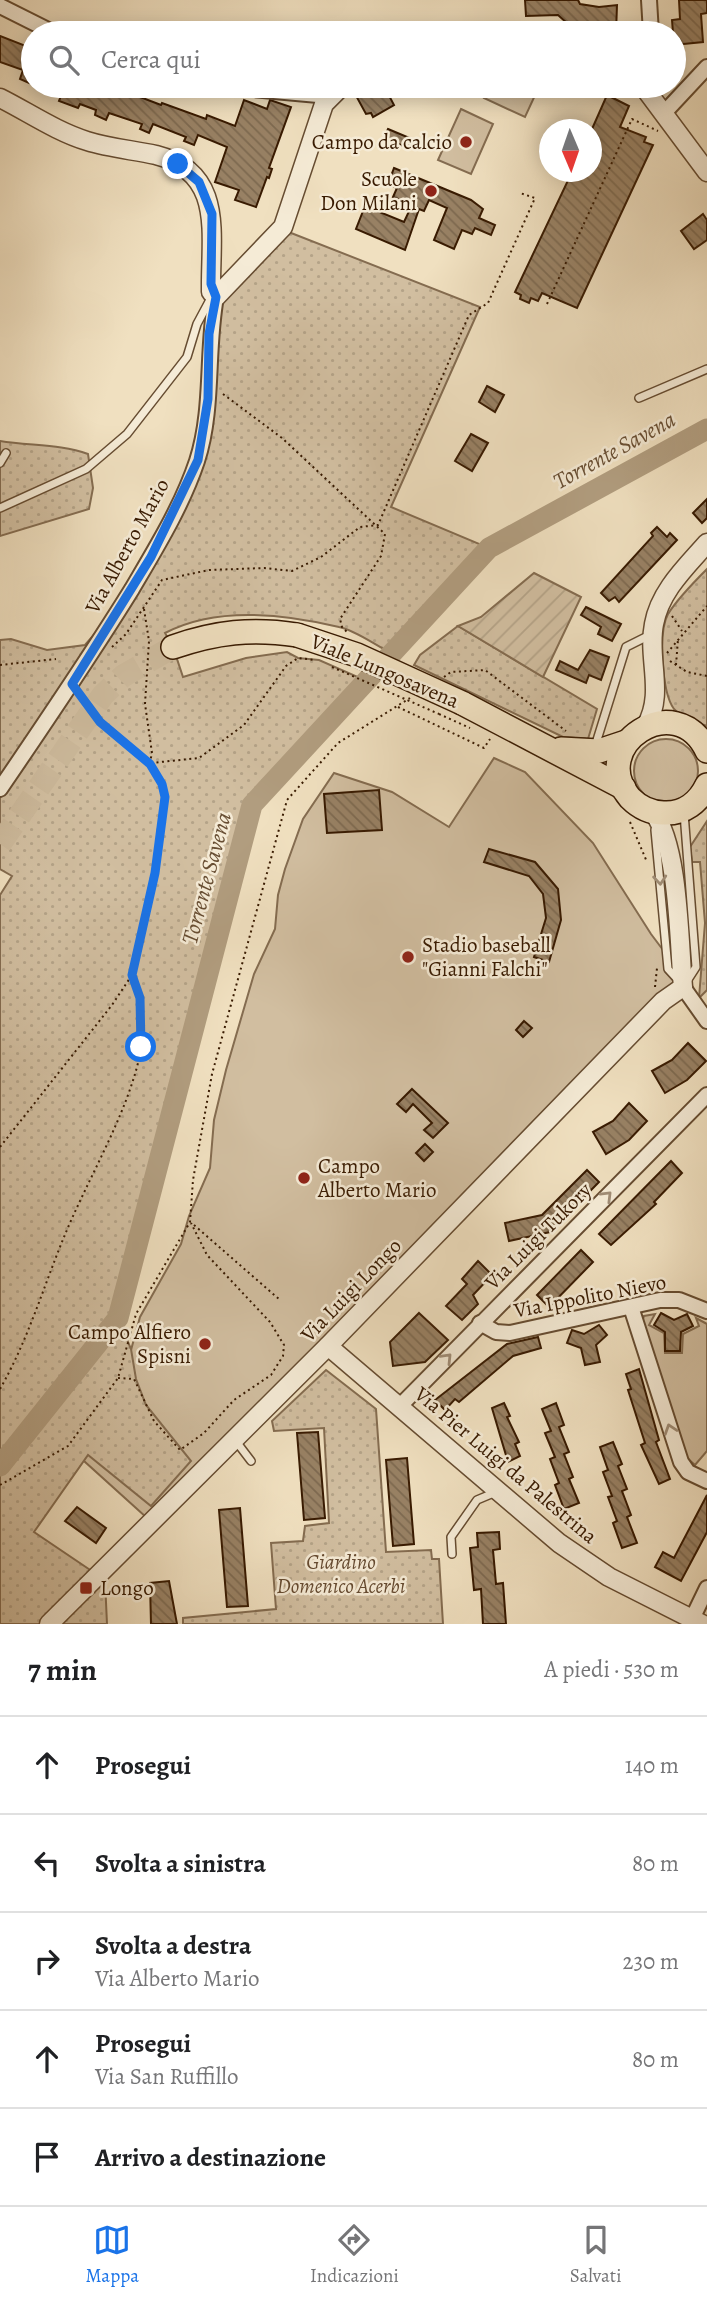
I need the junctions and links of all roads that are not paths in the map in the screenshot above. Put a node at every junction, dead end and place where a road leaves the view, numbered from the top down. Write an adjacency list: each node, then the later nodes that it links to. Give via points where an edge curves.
1 (649, 0): 4 (street)
2 (0, 6): 3 (street)
3 (30, 21)
4 (650, 21)
5 (707, 67): 6 (street)
6 (686, 90)
7 (0, 98): 13 (street, via 86,141 158,156 188,171 199,182 212,214)
8 (332, 98): 13 (street, via 283,226)
9 (655, 98): 11 (street)
10 (678, 98): 11 (street)
11 (665, 112): 12 (street)
12 (707, 172)
13 (214, 296): 18 (lane, via 197,324 187,357 127,434 86,469); 31 (street, Via Alberto Mario, via 198,460 182,498 97,646)
14 (707, 369): 15 (lane)
15 (639, 398)
16 (6, 453): 17 (lane)
17 (0, 463)
18 (0, 508)
19 (707, 542): 20 (street, via 664,597)
20 (653, 634): 22 (street); 25 (lane, via 626,647)
21 (173, 647): 28 (main road, Viale Lungosavena, bridge, via 212,633 251,630 297,635 357,655)
22 (656, 693): 23 (street, via 667,714); 24 (street)
23 (679, 724): 24 (main road); 27 (main road)
24 (646, 726): 26 (main road)
25 (597, 740)
26 (626, 743): 28 (main road, Viale Lungosavena, via 584,752); 30 (main road, via 619,766)
27 (705, 743)
28 (547, 746): 30 (main road, Viale Lungosavena)
29 (707, 785): 32 (main road)
30 (624, 788): 33 (main road, Viale Lungosavena, via 636,803)
31 (0, 789)
32 (684, 809): 33 (main road); 34 (street); 35 (lane, via 696,967)
33 (653, 812): 34 (street); 35 (lane, one-way to 35, via 668,969)
34 (670, 849): 35 (street)
35 (683, 987): 36 (street); 41 (street, Via Luigi Longo, via 663,1001)
36 (707, 1021)
37 (707, 1095): 40 (street, Via Luigi Tukory, one-way to 37)
38 (631, 1307): 39 (street, Via Ippolito Nievo, via 679,1300); 40 (street, Via Ippolito Nievo, via 510,1333 496,1332); 45 (street, one-way to 38, via 688,1472 681,1462)
39 (707, 1311)
40 (481, 1323): 42 (street, Via Luigi Tukory, one-way to 40)
41 (328, 1346): 42 (street, Via Pier Luigi da Palestrina); 43 (street, Via Luigi Longo)
42 (399, 1407): 46 (street, Via Pier Luigi da Palestrina)
43 (234, 1439): 44 (lane); 50 (street, Via Luigi Longo)
44 (251, 1461)
45 (707, 1482)
46 (497, 1491): 47 (lane, via 477,1500 456,1529 451,1537); 49 (street, Via Pier Luigi da Palestrina, via 587,1563)
47 (452, 1554)
48 (707, 1588): 49 (street)
49 (697, 1621)
50 (49, 1624)

